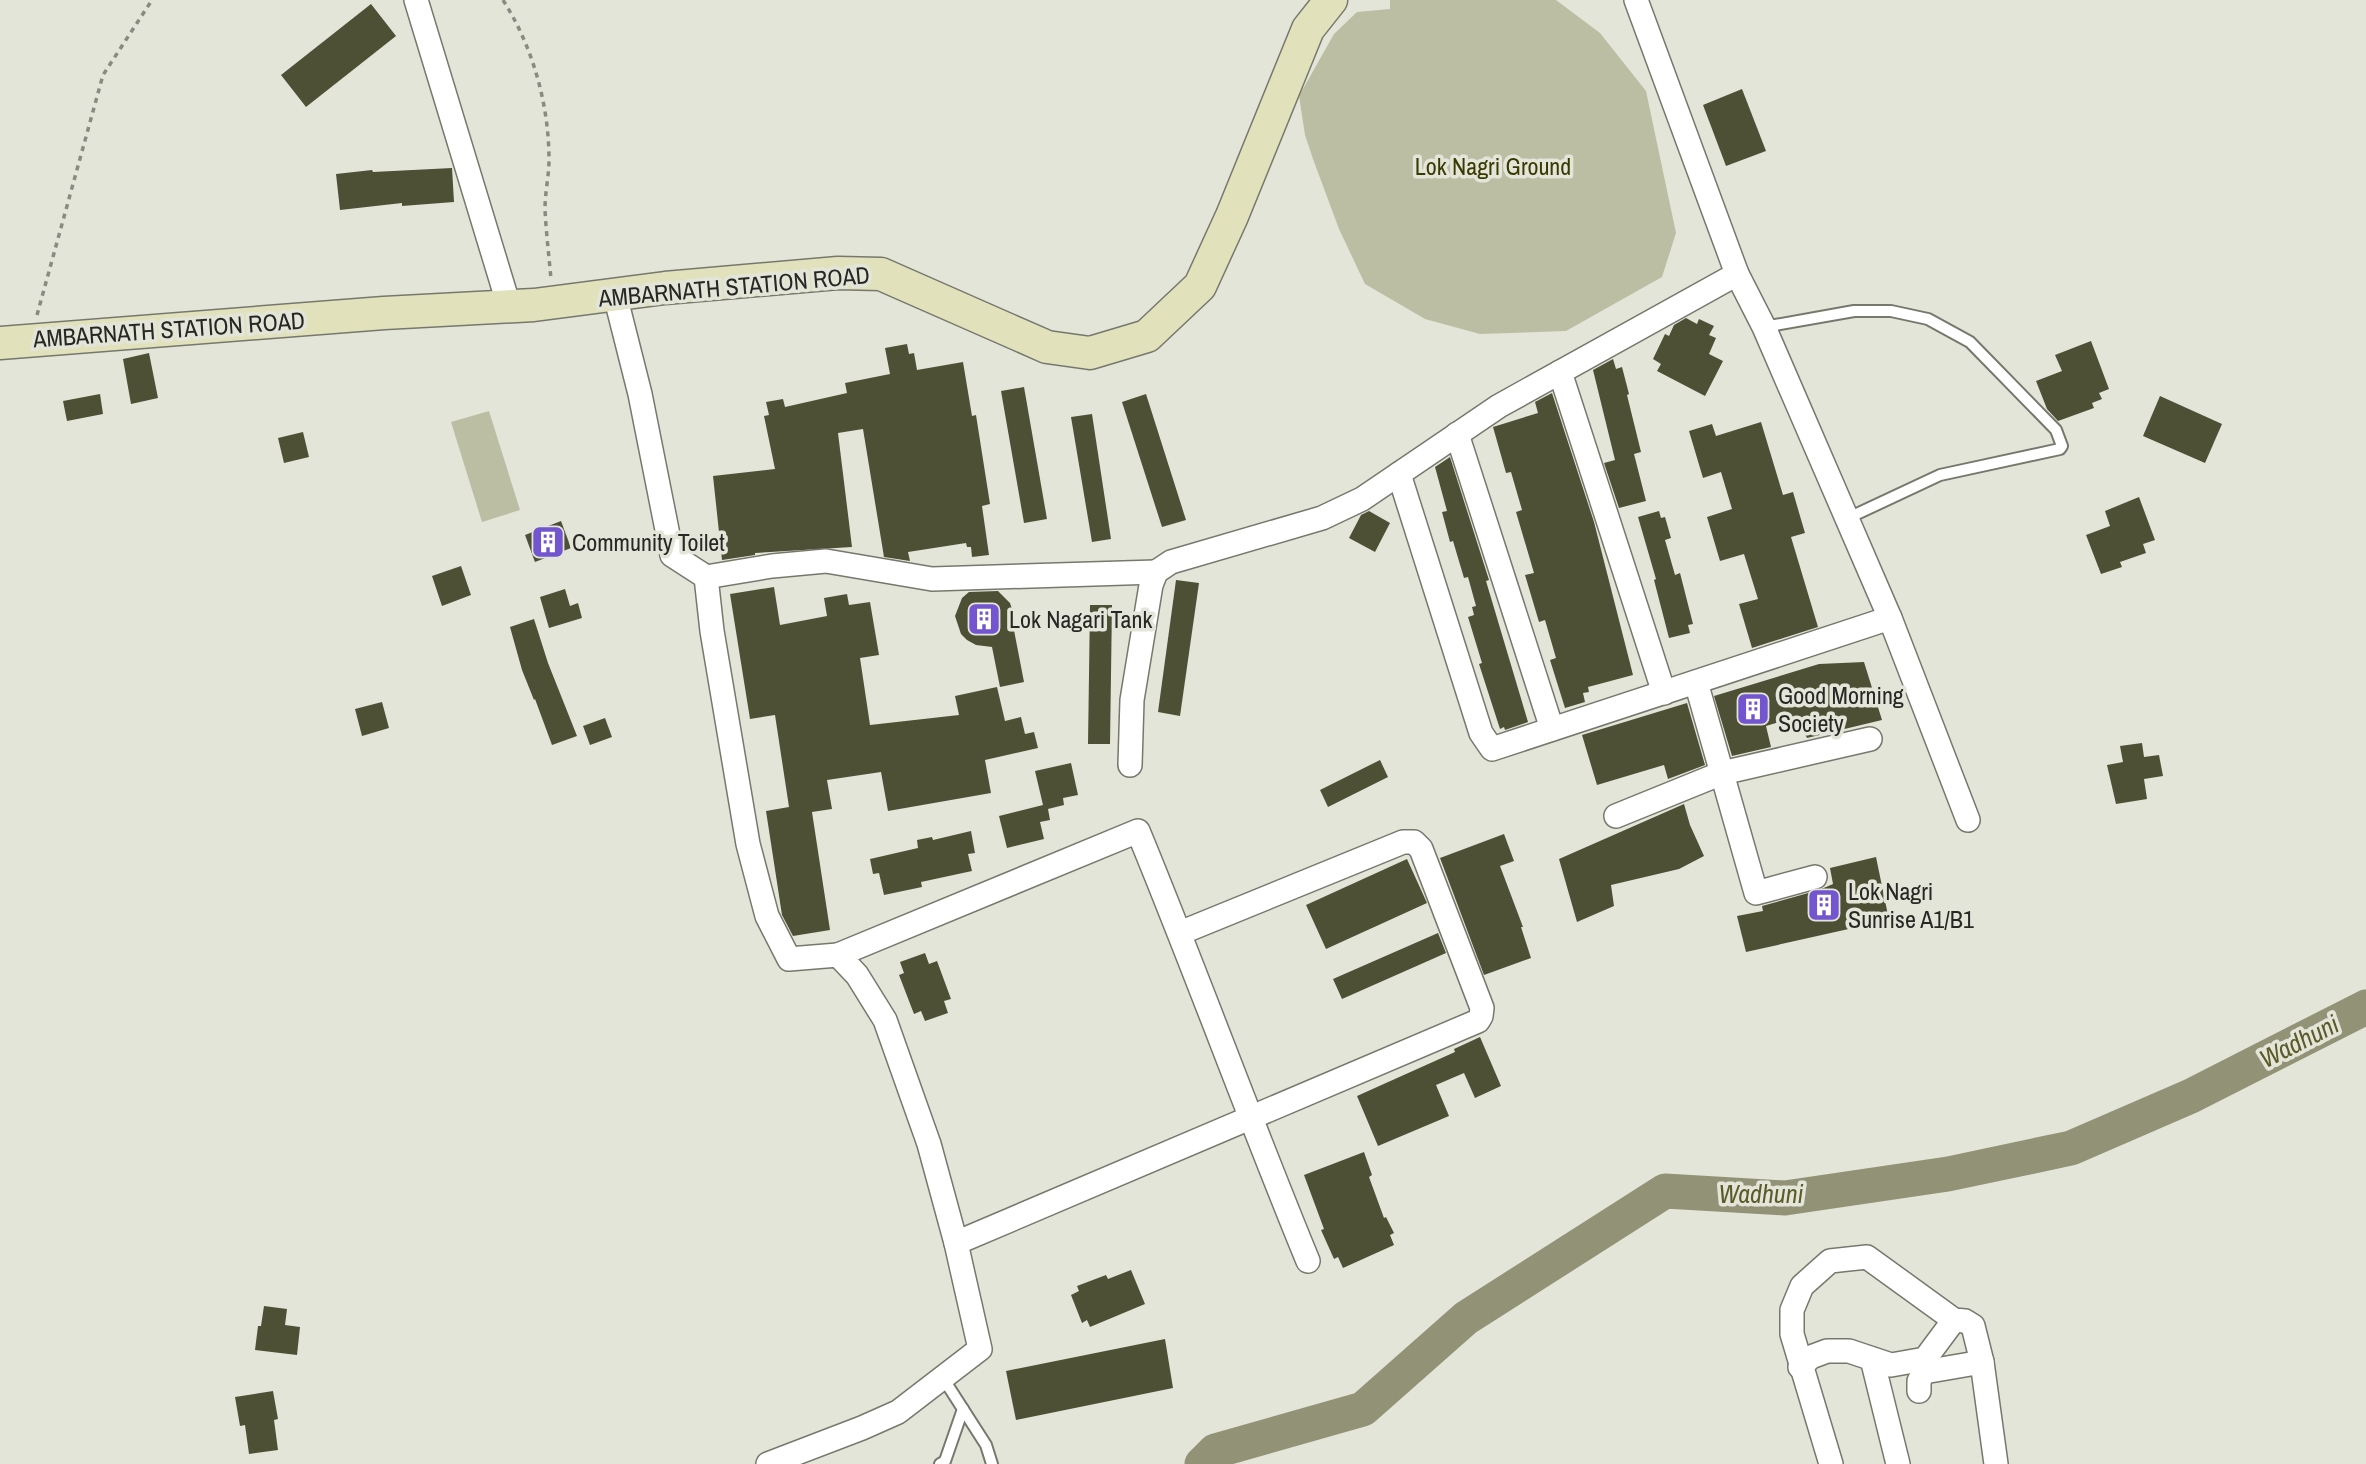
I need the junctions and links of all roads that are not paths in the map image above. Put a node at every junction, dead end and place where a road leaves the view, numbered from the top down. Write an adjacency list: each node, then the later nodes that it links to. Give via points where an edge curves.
1 (416, 0): 6 (street)
2 (1331, 0): 5 (main road, AMBARNATH STATION ROAD, via 1308,29 1200,286 1147,337 1090,353 1047,347 881,274 838,273)
3 (1636, 0): 4 (street)
4 (1737, 274): 7 (street); 9 (street)
5 (615, 295): 6 (main road, AMBARNATH STATION ROAD); 14 (street, via 672,555)
6 (509, 306): 8 (main road, AMBARNATH STATION ROAD)
7 (1764, 327): 12 (street); 12 (lane, via 1854,311 1891,311 1928,319 1969,342 2062,440 2060,449 1940,475)
8 (15, 341)
9 (1560, 372): 10 (street); 17 (street)
10 (1457, 434): 11 (street); 18 (street)
11 (1399, 474): 13 (street, via 1322,518 1171,562); 18 (street, via 1481,733 1492,749)
12 (1846, 519): 15 (street)
13 (1156, 572): 14 (street, via 932,579 826,561); 20 (street, via 1138,654)
14 (706, 577): 26 (street, via 738,790 767,916 789,959)
15 (1890, 618): 16 (street); 23 (street)
16 (1696, 682): 17 (street); 21 (street)
17 (1664, 693): 18 (street)
18 (1552, 729)
19 (1870, 739): 21 (street)
20 (1130, 765)
21 (1722, 773): 22 (street); 24 (street, via 1756,893)
22 (1616, 816)
23 (1968, 820)
24 (1815, 877)
25 (1180, 933): 26 (street, via 1138,831); 27 (street); 27 (street, via 1404,842 1414,842 1422,849 1482,1008 1478,1021)
26 (838, 955): 28 (street, via 857,975 885,1020 929,1144)
27 (1249, 1117): 28 (street); 29 (street)
28 (956, 1243): 34 (street, via 981,1349)
29 (1308, 1261)
30 (1954, 1320): 31 (street, via 1925,1359 1891,1365); 32 (street, via 1973,1326); 33 (street, via 1867,1257 1830,1261 1802,1286 1793,1310 1792,1334)
31 (1872, 1359): 33 (street, via 1849,1351 1827,1352); 41 (street)
32 (1982, 1362): 35 (street, via 1924,1372); 42 (street)
33 (1800, 1367): 40 (street)
34 (943, 1378): 36 (lane); 37 (street, via 898,1412)
35 (1919, 1391)
36 (963, 1409): 38 (lane); 39 (lane, via 986,1445)
37 (768, 1464)
38 (940, 1464)
39 (992, 1464)
40 (1830, 1464)
41 (1898, 1464)
42 (1996, 1464)

